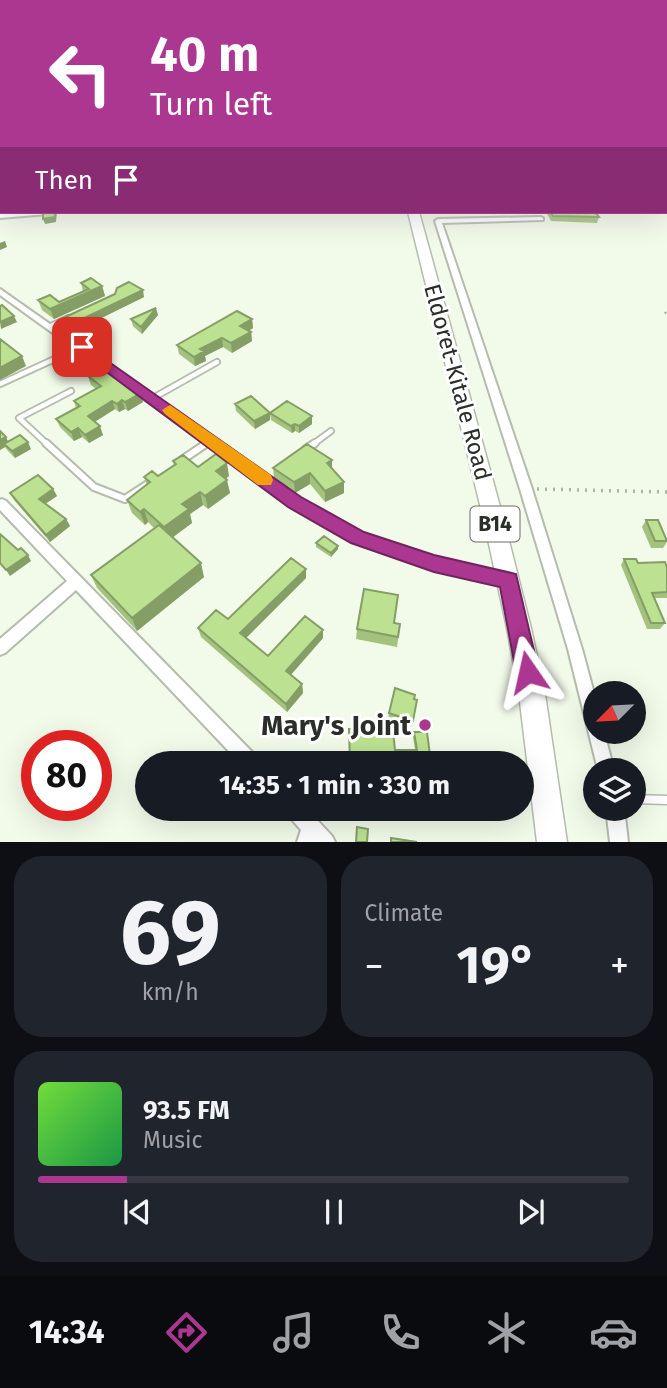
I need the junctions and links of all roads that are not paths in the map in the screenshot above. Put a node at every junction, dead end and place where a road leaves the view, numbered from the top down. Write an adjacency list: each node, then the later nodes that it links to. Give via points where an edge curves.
1 (24, 214): 3 (street)
2 (414, 214): 20 (highway, Eldoret-Kitale Road / B14)
3 (0, 216)
4 (541, 219): 22 (street, via 438,221)
5 (0, 291): 7 (street)
6 (72, 316): 7 (lane)
7 (51, 326): 8 (street)
8 (82, 347): 10 (lane); 12 (street)
9 (217, 362): 12 (lane)
10 (0, 384)
11 (71, 391): 17 (lane, via 19,418 94,487 125,499)
12 (153, 398): 14 (street)
13 (331, 430): 15 (lane)
14 (211, 440): 16 (lane); 20 (street, via 268,476 295,502 358,538)
15 (300, 453)
16 (171, 468)
17 (161, 475)
18 (2, 504): 19 (street)
19 (77, 581): 21 (street); 23 (street)
20 (508, 581): 29 (highway, Eldoret-Kitale Road / B14, via 532,694)
21 (0, 648)
22 (583, 681)
23 (240, 751)
24 (646, 799): 25 (lane)
25 (667, 800)
26 (617, 821): 30 (street)
27 (308, 835): 28 (street)
28 (326, 842)
29 (552, 842)
30 (619, 842)

